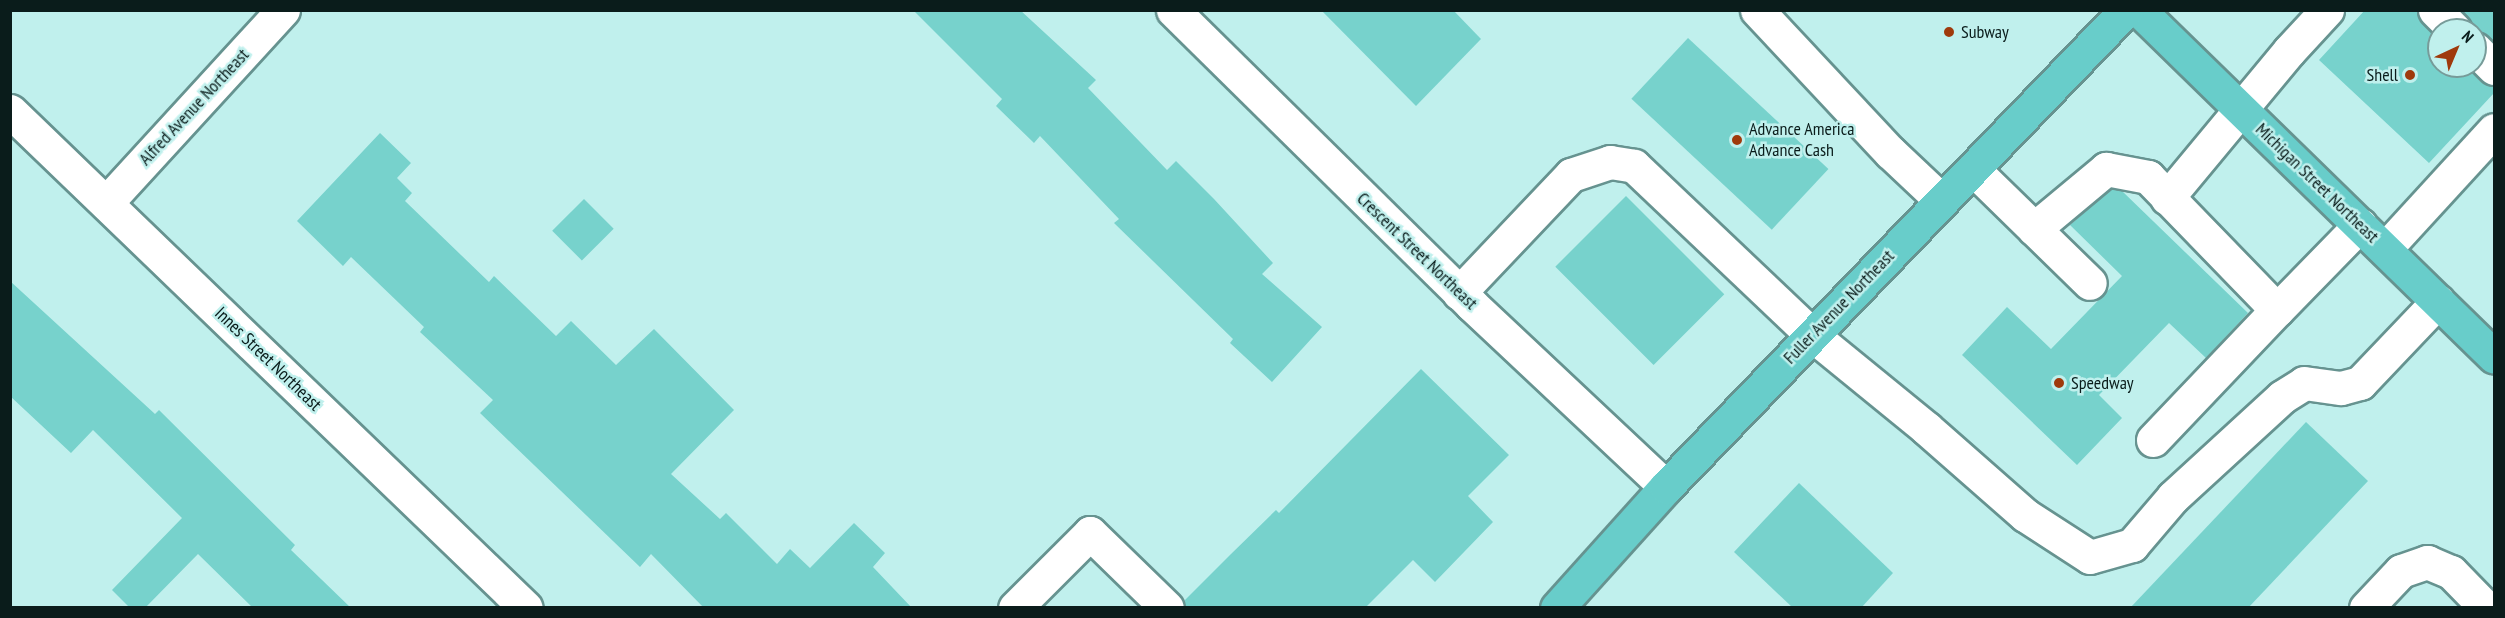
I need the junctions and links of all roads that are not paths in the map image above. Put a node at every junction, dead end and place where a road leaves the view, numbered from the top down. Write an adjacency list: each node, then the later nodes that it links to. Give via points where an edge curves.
1 (283, 10): 13 (street, Alfred Avenue Northeast)
2 (1173, 10): 18 (street, Crescent Street Northeast)
3 (1757, 10): 12 (street, via 1890,152)
4 (2126, 10): 10 (main road, Fuller Avenue Northeast)
5 (2139, 10): 7 (main road, Michigan Street Northeast)
6 (2327, 10): 7 (street)
7 (2241, 109): 11 (street); 14 (main road, Michigan Street Northeast)
8 (10, 111): 13 (street, Innes Street Northeast)
9 (2494, 130): 16 (street)
10 (1973, 169): 12 (main road, Fuller Avenue Northeast); 15 (street)
11 (2167, 198): 15 (street, via 2148,177 2106,169); 20 (street)
12 (1942, 201): 21 (main road, Fuller Avenue Northeast)
13 (106, 203): 25 (street, Innes Street Northeast)
14 (2360, 225): 16 (main road, Michigan Street Northeast); 20 (street)
15 (2034, 229): 17 (street)
16 (2385, 249): 19 (main road, Michigan Street Northeast)
17 (2090, 283)
18 (1459, 292): 21 (street, via 1571,175 1610,162 1634,166); 24 (street, Crescent Street Northeast)
19 (2438, 302): 21 (street, via 2360,383 2341,388 2304,383 2282,397 2174,497 2132,545 2090,557 2025,515); 22 (main road, Michigan Street Northeast)
20 (2277, 310): 23 (street)
21 (1812, 335): 24 (main road, Fuller Avenue Northeast)
22 (2494, 356)
23 (2152, 440)
24 (1666, 487): 28 (main road, Fuller Avenue Northeast)
25 (526, 608)
26 (1015, 608): 27 (street, via 1090,534)
27 (1167, 608)
28 (1557, 608)
29 (2366, 608): 30 (street, via 2401,571 2427,562 2451,572)
30 (2486, 608)

